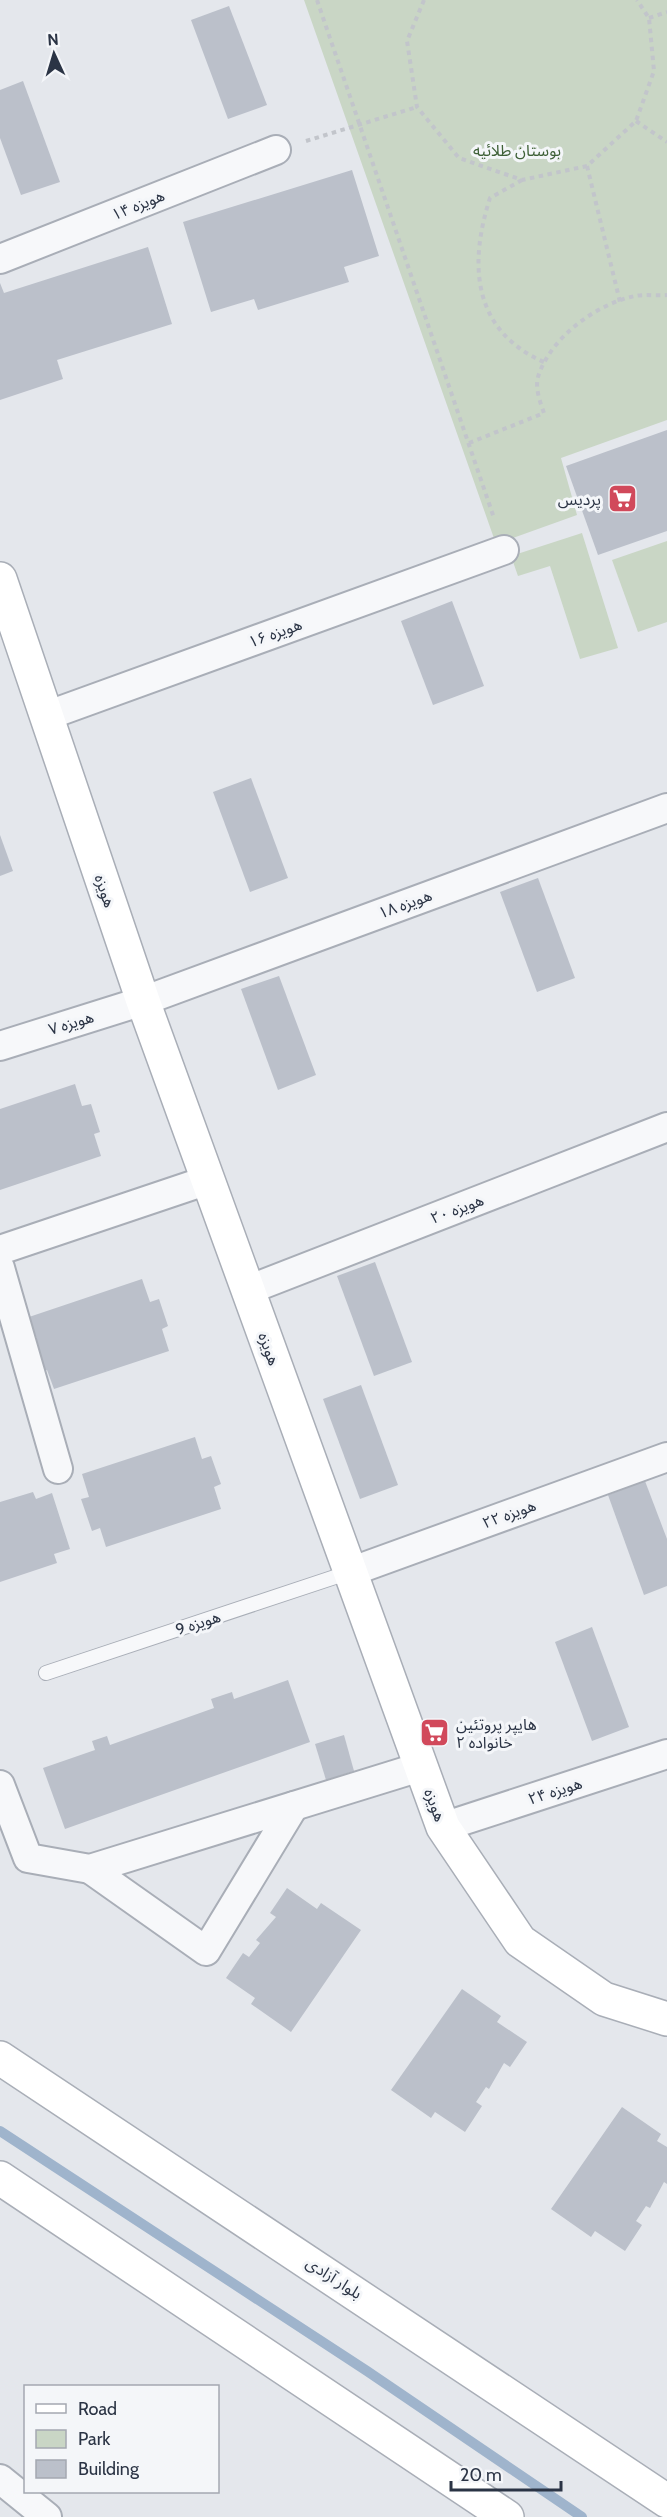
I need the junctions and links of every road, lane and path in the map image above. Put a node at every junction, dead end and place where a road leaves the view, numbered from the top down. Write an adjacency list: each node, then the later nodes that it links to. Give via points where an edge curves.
1 (317, 0): 8 (path)
2 (424, 0): 6 (path, via 407,41)
3 (637, 0): 5 (path)
4 (667, 12): 5 (path)
5 (649, 18): 7 (path, via 654,71)
6 (417, 107): 8 (path); 12 (path, via 459,158)
7 (636, 121): 9 (path); 11 (path)
8 (360, 125): 10 (path); 17 (path)
9 (667, 142)
10 (276, 150): 13 (street, هویزه ۱۴)
11 (587, 166): 12 (path); 15 (path)
12 (522, 180): 16 (path, via 490,198 480,229 479,286 486,310 504,335 525,354)
13 (0, 259)
14 (667, 295): 15 (path, via 634,296)
15 (620, 302): 16 (path, via 577,325 556,344)
16 (546, 363): 17 (path, via 538,377 544,413)
17 (469, 443): 18 (path)
18 (504, 550): 20 (street, هویزه ‍۱۶)
19 (0, 579): 20 (street, هویزه)
20 (46, 716): 22 (street, هویزه)
21 (667, 808): 22 (street, هویزه ‍۱۸)
22 (143, 1001): 23 (street, هویزه ۷); 25 (street, هویزه)
23 (0, 1046)
24 (667, 1127): 28 (street, هویزه ‍۲۰)
25 (208, 1180): 26 (street); 28 (street, هویزه)
26 (0, 1250)
27 (0, 1268): 30 (street)
28 (248, 1290): 31 (street, هویزه)
29 (667, 1457): 31 (street, هویزه ‍۲۲)
30 (58, 1469)
31 (350, 1572): 32 (lane, هویزه 9); 34 (street, هویزه)
32 (46, 1673)
33 (667, 1754): 37 (street, هویزه ‍۲۴)
34 (420, 1767): 36 (street); 37 (street, هویزه)
35 (0, 1785): 38 (street, via 28,1858)
36 (294, 1806): 38 (street); 38 (street, via 206,1951)
37 (443, 1827): 39 (street, هویزه, via 520,1941 604,1999)
38 (90, 1869)
39 (667, 2019)
40 (0, 2058): 43 (street, بلوار آزادی)
41 (0, 2178): 45 (street)
42 (0, 2479): 44 (street)
43 (667, 2500)
44 (47, 2517)
45 (507, 2517)

